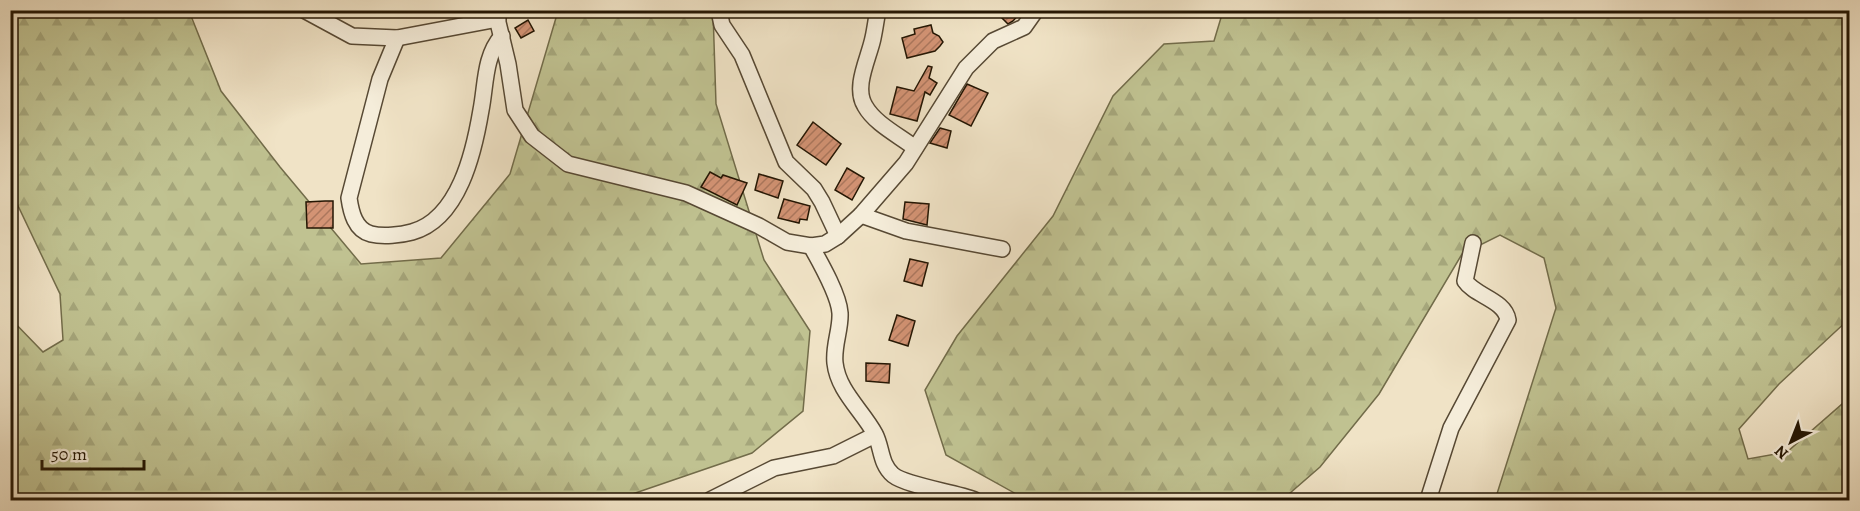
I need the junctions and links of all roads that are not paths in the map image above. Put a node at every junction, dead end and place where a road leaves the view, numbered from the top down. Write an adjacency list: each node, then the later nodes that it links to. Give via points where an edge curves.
1 (304, 10): 7 (street, via 352,36)
2 (878, 10): 8 (street, via 861,99 872,115)
3 (1036, 10): 8 (street, via 1023,27 993,41 966,68)
4 (719, 11): 10 (street, via 722,25 746,63 786,162 814,189)
5 (497, 14): 6 (street); 7 (street)
6 (502, 36): 7 (street, via 491,51 474,146 454,199 420,230 372,235 357,224 349,198 380,79); 12 (street, via 515,110 532,136 568,164 686,193 787,242)
7 (397, 38)
8 (915, 148): 9 (street)
9 (861, 215): 10 (street); 13 (street, via 906,231)
10 (838, 236): 12 (street)
11 (1473, 243): 17 (street, via 1465,280 1500,306 1508,320 1451,428)
12 (811, 246): 14 (street, via 826,272 840,312 835,363 844,390)
13 (1002, 249)
14 (875, 435): 15 (street, via 832,456 774,468); 16 (street, via 884,464 892,474)
15 (710, 501)
16 (975, 501)
17 (1428, 501)

